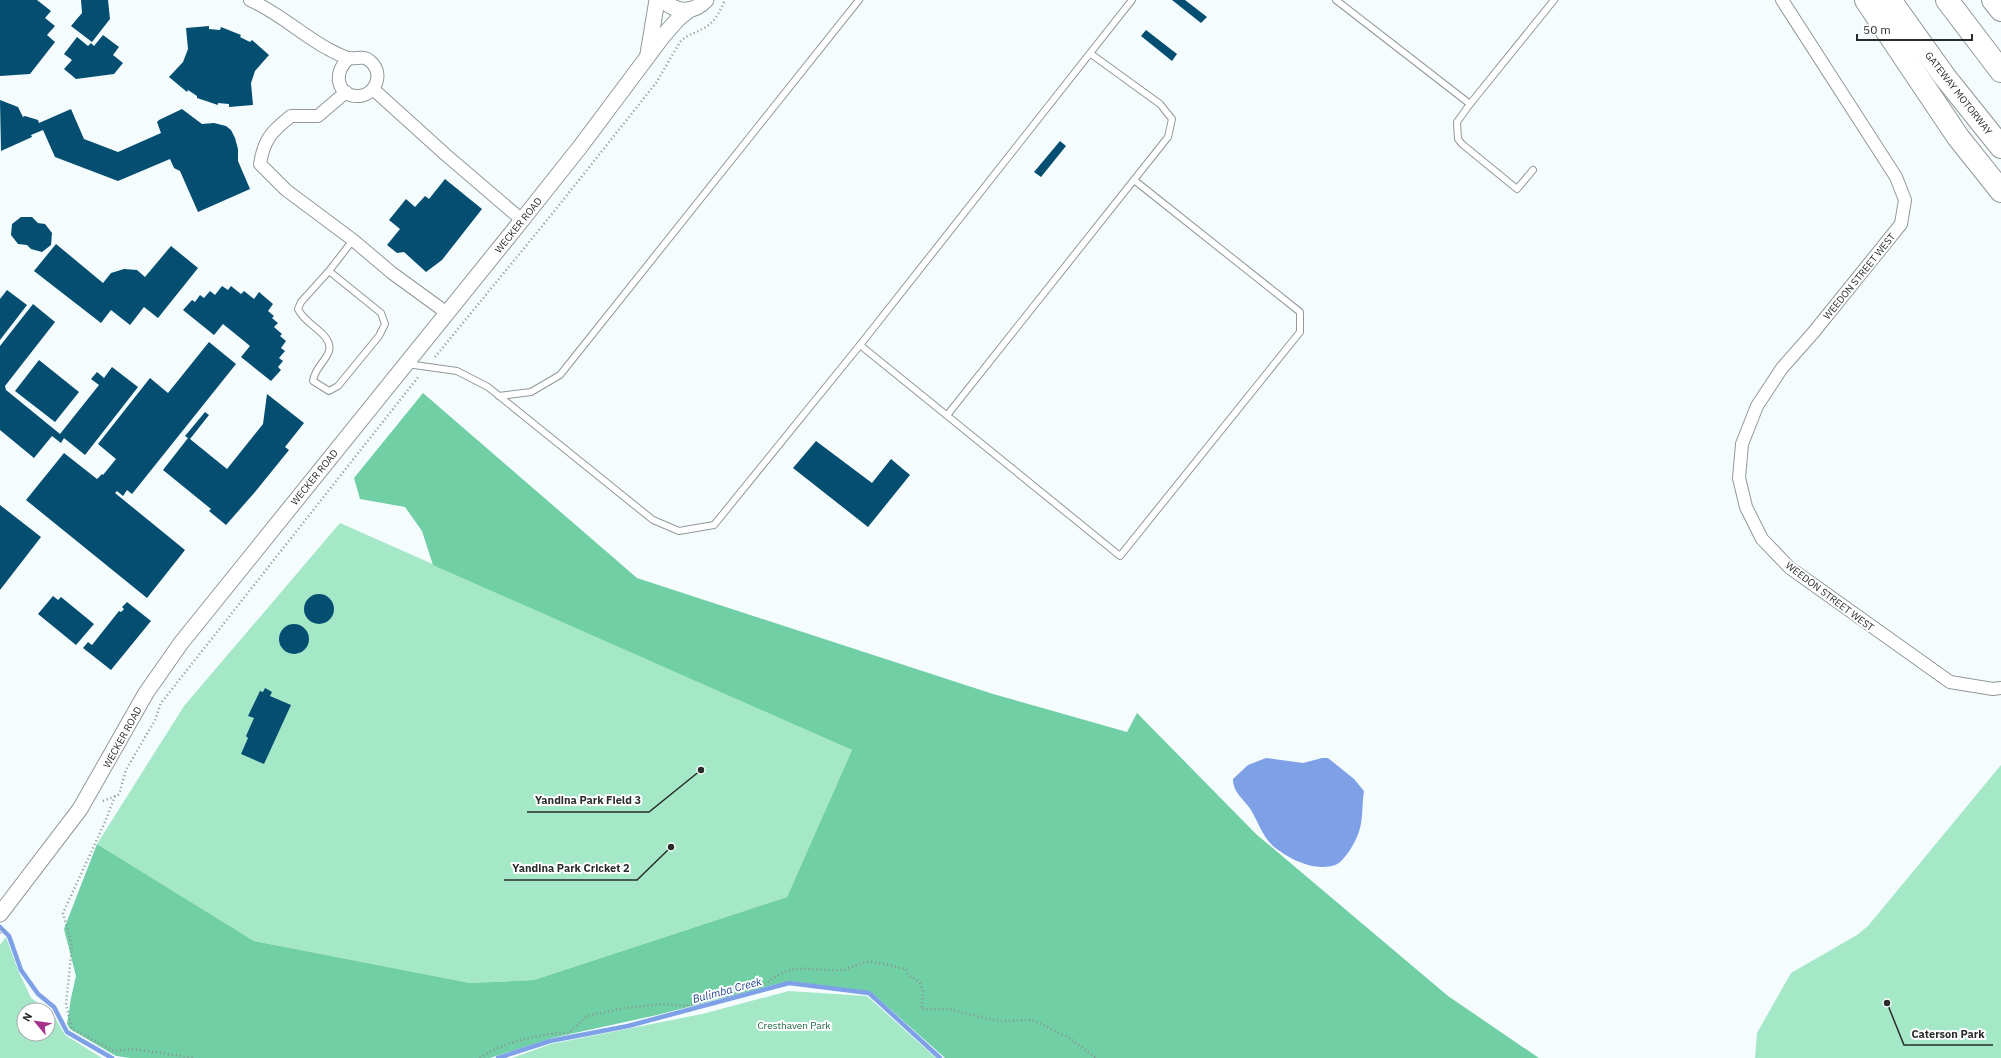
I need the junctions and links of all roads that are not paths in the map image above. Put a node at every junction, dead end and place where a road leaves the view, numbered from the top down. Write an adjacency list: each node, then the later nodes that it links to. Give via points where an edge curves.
1 (250, 0): 18 (street, via 271,10 328,49)
2 (657, 0): 17 (street, WECKER ROAD)
3 (663, 0): 14 (street, via 670,7)
4 (706, 0): 14 (street, WECKER ROAD)
5 (859, 0): 33 (lane, via 560,375 531,392)
6 (1132, 0): 16 (lane)
7 (1336, 0): 22 (lane)
8 (1554, 0): 22 (lane)
9 (1782, 0): 35 (street, WEEDON STREET WEST, via 1896,177 1905,200 1901,224 1782,368 1757,406 1742,444 1739,478 1746,507 1762,539 1790,568 1950,682 1992,689)
10 (1866, 0): 26 (highway, via 1958,137)
11 (1890, 0): 23 (highway, GATEWAY MOTORWAY, via 1945,77)
12 (1947, 0): 19 (highway)
13 (1994, 0): 15 (highway)
14 (689, 10): 17 (street, WECKER ROAD, via 678,19)
15 (2001, 10)
16 (1091, 54): 25 (lane, via 1160,104 1172,119 1168,137); 31 (lane)
17 (648, 55): 27 (street, WECKER ROAD)
18 (350, 58): 20 (street, via 362,57 373,64 378,76); 21 (street, via 338,74 338,81)
19 (2001, 71)
20 (373, 89): 21 (street, via 363,95 351,95); 27 (street)
21 (346, 92): 28 (street, via 318,116 291,116 276,128 263,147 260,164 286,190)
22 (1470, 104): 24 (lane, via 1457,122 1458,139 1462,144 1516,189)
23 (2001, 147)
24 (1533, 170)
25 (1134, 180): 34 (lane); 34 (lane, via 1300,312 1300,332 1120,556)
26 (2001, 191)
27 (522, 220): 30 (street, WECKER ROAD)
28 (353, 240): 29 (lane); 30 (street, via 392,273)
29 (329, 271): 29 (lane, via 381,313 385,324 379,336 338,386 328,391 313,381 314,373 329,355 330,346 326,337 301,316 298,309 301,302)
30 (447, 313): 32 (street, WECKER ROAD)
31 (860, 345): 33 (lane, via 714,525 679,531 653,520); 34 (lane)
32 (406, 364): 33 (lane, via 457,371 488,387); 36 (street, WECKER ROAD, via 181,643 146,694 80,809)
33 (499, 396)
34 (948, 414)
35 (2001, 688)
36 (0, 914)

